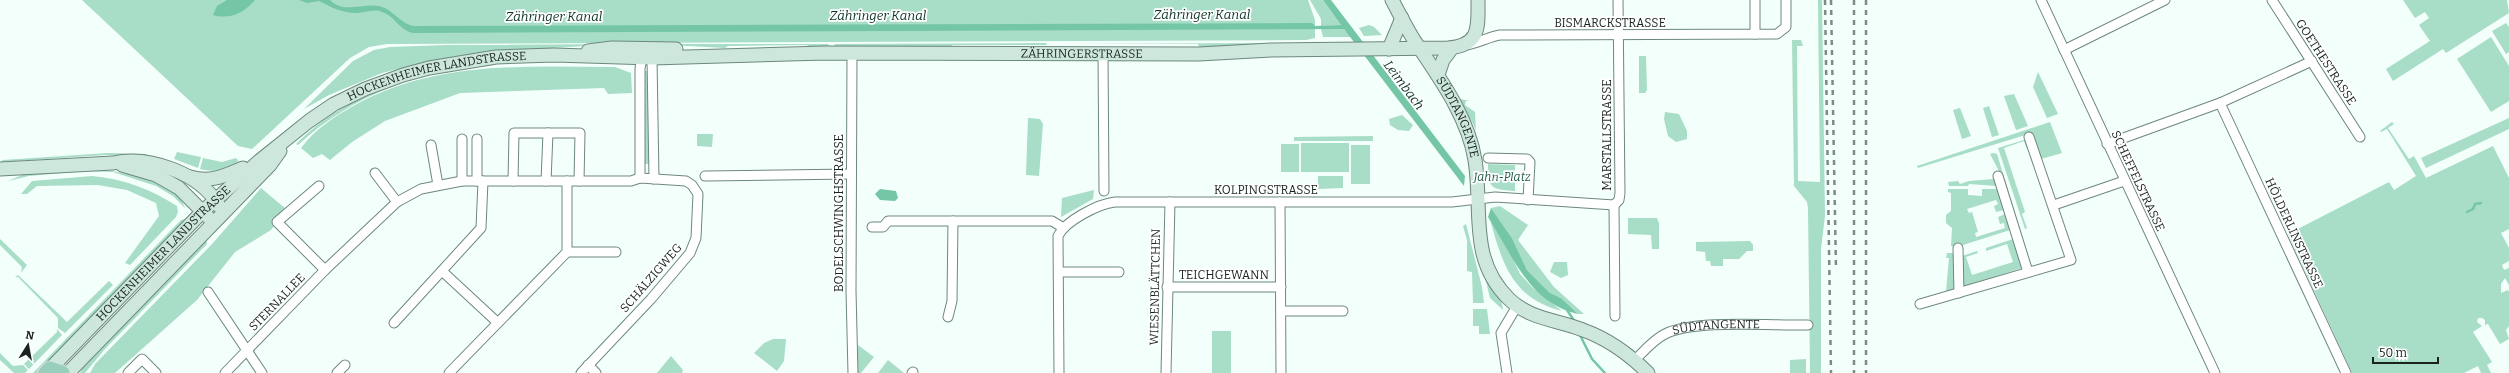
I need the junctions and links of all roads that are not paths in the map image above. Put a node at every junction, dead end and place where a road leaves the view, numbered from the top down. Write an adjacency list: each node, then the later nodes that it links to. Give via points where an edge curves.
1 (1392, 0): 9 (main road, SÜDTANGENTE)
2 (1478, 0): 12 (main road, via 1478,28)
3 (1618, 0): 11 (street, MARSTALLSTRASSE)
4 (1755, 0): 10 (street)
5 (1786, 0): 10 (street, BISMARCKSTRASSE, via 1784,29 1777,34)
6 (2041, 0): 16 (street, SCHEFFELSTRASSE)
7 (2165, 0): 16 (street)
8 (2272, 0): 20 (street, GOETHESTRASSE)
9 (1402, 18): 14 (main road); 15 (main road, SÜDTANGENTE)
10 (1755, 34): 11 (street, BISMARCKSTRASSE)
11 (1619, 35): 12 (street, BISMARCKSTRASSE, via 1500,35); 58 (street, MARSTALLSTRASSE, via 1620,193 1619,200)
12 (1466, 45): 13 (main road, ZÄHRINGERSTRASSE)
13 (1452, 48): 15 (main road, ZÄHRINGERSTRASSE); 21 (main road, via 1443,60)
14 (1389, 49): 15 (main road, ZÄHRINGERSTRASSE); 19 (main road, ZÄHRINGERSTRASSE)
15 (1421, 49): 21 (main road, SÜDTANGENTE)
16 (2064, 50): 29 (street, SCHEFFELSTRASSE)
17 (649, 53): 18 (main road, ZÄHRINGERSTRASSE, via 715,50 743,55); 28 (main road, HOCKENHEIMER LANDSTRASSE, via 478,59 402,75 334,104 309,121); 40 (street, via 640,69); 41 (street)
18 (852, 53): 19 (main road, ZÄHRINGERSTRASSE); 36 (street, BODELSCHWINGHSTRASSE)
19 (1103, 53): 51 (street)
20 (2312, 61): 22 (street); 25 (street, GOETHESTRASSE)
21 (1438, 74): 53 (main road, SÜDTANGENTE, via 1470,141 1476,171)
22 (2220, 103): 29 (street); 107 (street, HÖLDERLINSTRASSE)
23 (548, 133): 44 (street, via 514,133); 45 (street); 47 (street, via 580,133)
24 (2029, 137): 59 (street)
25 (2360, 137)
26 (462, 138): 42 (street)
27 (477, 139): 43 (street)
28 (287, 141): 32 (main road, HOCKENHEIMER LANDSTRASSE); 61 (main road, HOCKENHEIMER LANDSTRASSE, via 270,165)
29 (2107, 144): 48 (street, SCHEFFELSTRASSE)
30 (431, 145): 49 (street)
31 (1488, 158): 54 (street, via 1527,159 1530,162)
32 (258, 162): 37 (main road, via 222,178 204,180); 52 (main road, HOCKENHEIMER LANDSTRASSE)
33 (113, 163): 34 (main road); 37 (main road, via 126,160 144,161 160,164); 60 (main road, via 169,182 188,195)
34 (0, 169)
35 (375, 173): 55 (street)
36 (851, 174): 38 (street); 100 (street, BODELSCHWINGHSTRASSE)
37 (184, 175): 52 (main road)
38 (705, 176)
39 (1998, 176): 72 (street)
40 (640, 178): 41 (street, SCHÄLZIGWEG); 47 (street, STERNALLEE, via 631,181)
41 (654, 179): 89 (street, SCHÄLZIGWEG, via 686,181 696,189 696,238 690,253 680,266)
42 (462, 181): 43 (street, STERNALLEE); 49 (street, STERNALLEE)
43 (480, 181): 44 (street, STERNALLEE); 69 (street, via 480,228)
44 (513, 181): 45 (street, STERNALLEE)
45 (546, 181): 46 (street, STERNALLEE)
46 (567, 181): 47 (street, STERNALLEE); 66 (street)
47 (579, 181)
48 (2124, 181): 59 (street); 106 (street, SCHEFFELSTRASSE)
49 (438, 185): 55 (street, STERNALLEE, via 421,189)
50 (319, 186): 68 (street, via 277,222)
51 (1104, 191)
52 (215, 199): 60 (main road, HOCKENHEIMER LANDSTRASSE); 61 (main road)
53 (1476, 200): 54 (street, KOLPINGSTRASSE, via 1495,197); 57 (street, KOLPINGSTRASSE); 78 (main road, SÜDTANGENTE, via 1481,248 1490,276)
54 (1528, 200): 58 (street, KOLPINGSTRASSE)
55 (397, 202): 68 (street, STERNALLEE)
56 (1170, 202): 57 (street, KOLPINGSTRASSE); 64 (street, KOLPINGSTRASSE, via 1102,204); 74 (street, WIESENBLÄTTCHEN)
57 (1280, 202): 73 (street, TEICHGEWANN)
58 (1614, 204): 82 (street, MARSTALLSTRASSE)
59 (2054, 205): 72 (street, via 2071,260)
60 (203, 211): 61 (main road); 90 (main road, HOCKENHEIMER LANDSTRASSE)
61 (219, 218): 91 (main road, HOCKENHEIMER LANDSTRASSE)
62 (953, 221): 63 (street, via 888,221 883,227); 64 (street, via 1052,221); 81 (street, via 952,301)
63 (872, 227)
64 (1062, 227): 70 (street, via 1058,236)
65 (1958, 248): 76 (street)
66 (567, 252): 67 (street); 83 (street)
67 (616, 252)
68 (325, 270): 86 (street, STERNALLEE)
69 (442, 271): 83 (street); 84 (street)
70 (1059, 272): 71 (street); 101 (street)
71 (1119, 272)
72 (2028, 272): 76 (street)
73 (1281, 286): 74 (street, TEICHGEWANN); 79 (street, TEICHGEWANN)
74 (1167, 287): 102 (street, WIESENBLÄTTCHEN)
75 (208, 292): 86 (street, STERNALLEE)
76 (1959, 293): 77 (street)
77 (1920, 304)
78 (1517, 306): 87 (main road, SÜDTANGENTE, via 1534,316 1585,330); 104 (street, via 1501,333)
79 (1281, 311): 80 (street); 103 (street, TEICHGEWANN)
80 (1343, 311)
81 (948, 316)
82 (1615, 316)
83 (497, 322): 97 (street)
84 (394, 324)
85 (1808, 325): 87 (street, SÜDTANGENTE, via 1678,329 1657,339)
86 (247, 351): 94 (street, STERNALLEE); 95 (street)
87 (1635, 360): 105 (main road, SÜDTANGENTE)
88 (345, 365): 96 (street)
89 (588, 365): 98 (street, SCHÄLZIGWEG); 99 (street)
90 (51, 371)
91 (68, 373)
92 (128, 373): 93 (street, via 142,359)
93 (156, 373)
94 (225, 373)
95 (262, 373)
96 (337, 373)
97 (449, 373)
98 (581, 373)
99 (596, 373)
100 (853, 373)
101 (1059, 373)
102 (1166, 373)
103 (1281, 373)
104 (1507, 373)
105 (1648, 373)
106 (2214, 373)
107 (2346, 373)

